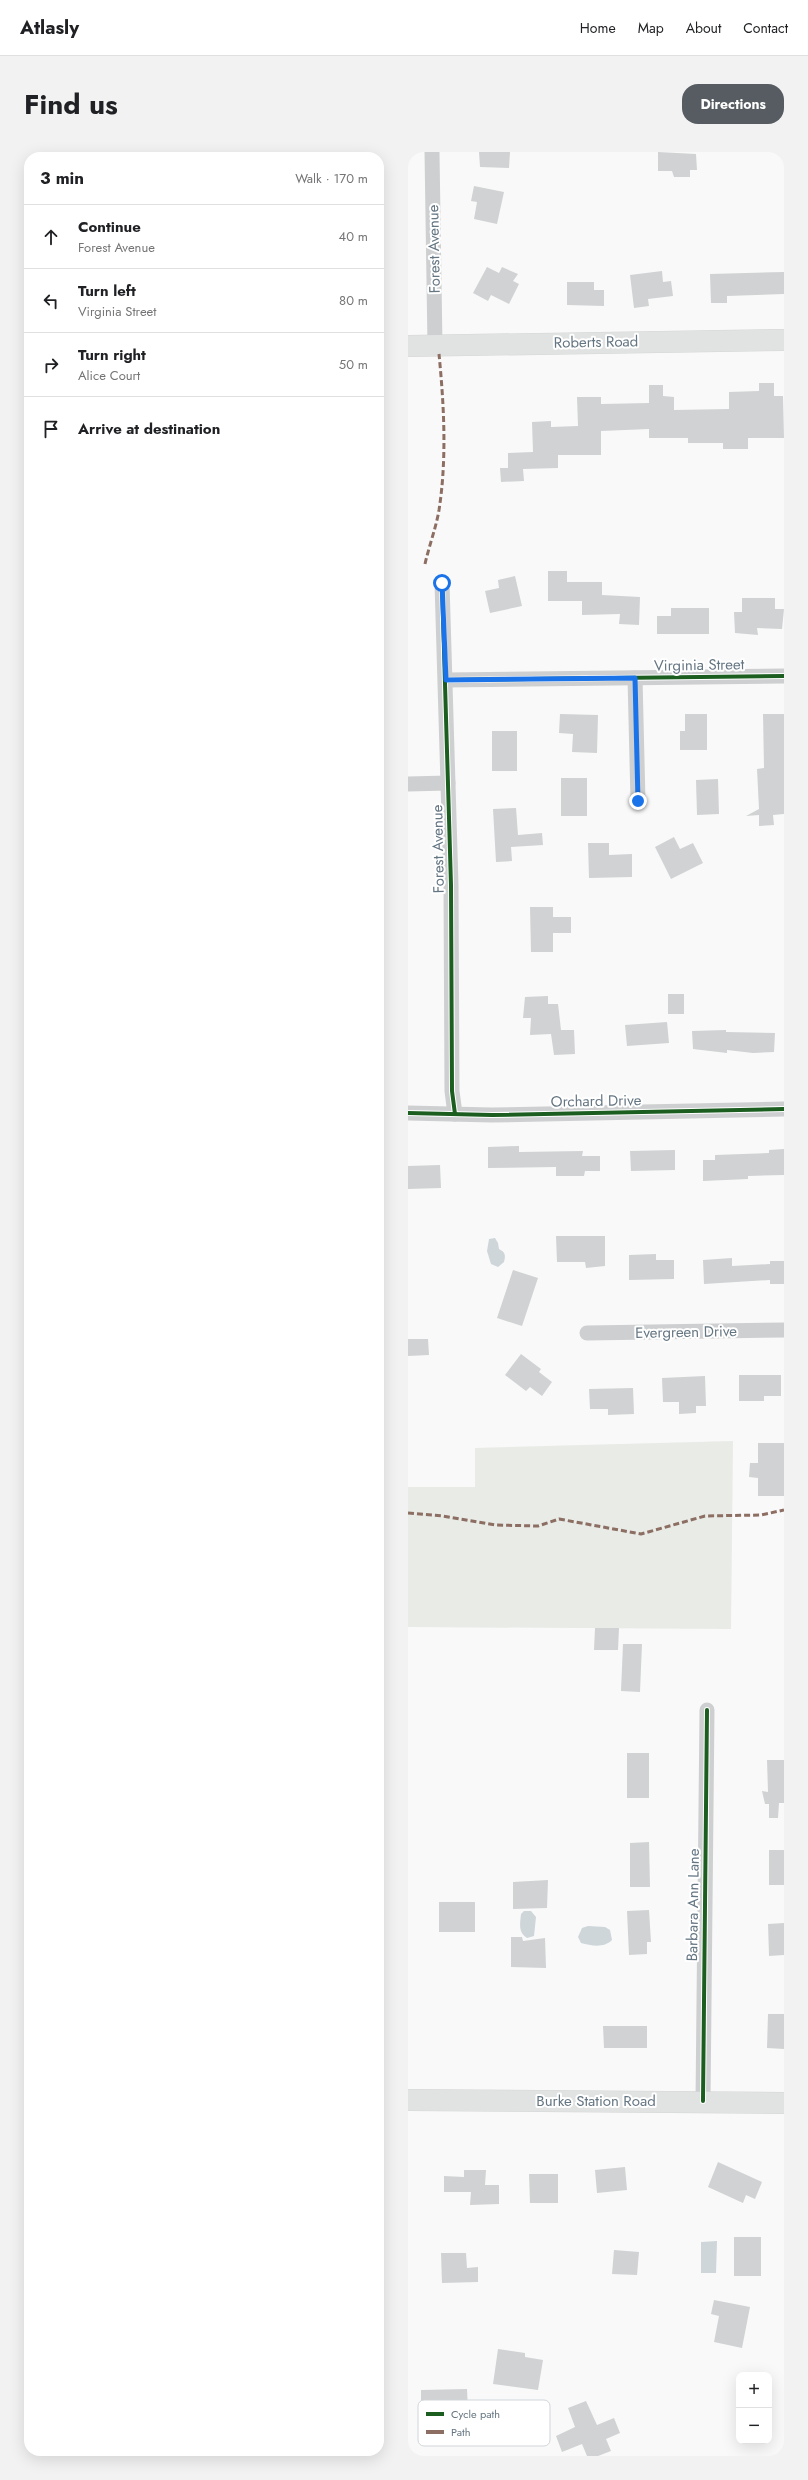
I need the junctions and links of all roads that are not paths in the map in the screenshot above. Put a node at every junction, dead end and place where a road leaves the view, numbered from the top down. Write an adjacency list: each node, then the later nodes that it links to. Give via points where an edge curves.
1 (432, 152): 4 (street, Forest Avenue)
2 (784, 340): 4 (main road, Roberts Road)
3 (408, 346): 4 (main road, Roberts Road)
4 (436, 346)
5 (442, 583): 8 (street, Forest Avenue)
6 (784, 676): 7 (street, Virginia Street)
7 (635, 678): 8 (street, Virginia Street); 11 (street)
8 (446, 680): 9 (street, Forest Avenue)
9 (448, 783): 10 (street); 14 (street, Forest Avenue, via 452,1091)
10 (408, 784)
11 (638, 801)
12 (784, 1109): 14 (street, Orchard Drive)
13 (408, 1113): 14 (street, Orchard Drive)
14 (455, 1114)
15 (784, 1330): 16 (street, Evergreen Drive)
16 (587, 1333)
17 (707, 1710): 19 (street, Barbara Ann Lane)
18 (408, 2100): 19 (main road, Burke Station Road)
19 (703, 2101): 20 (main road, Burke Station Road)
20 (784, 2104)

